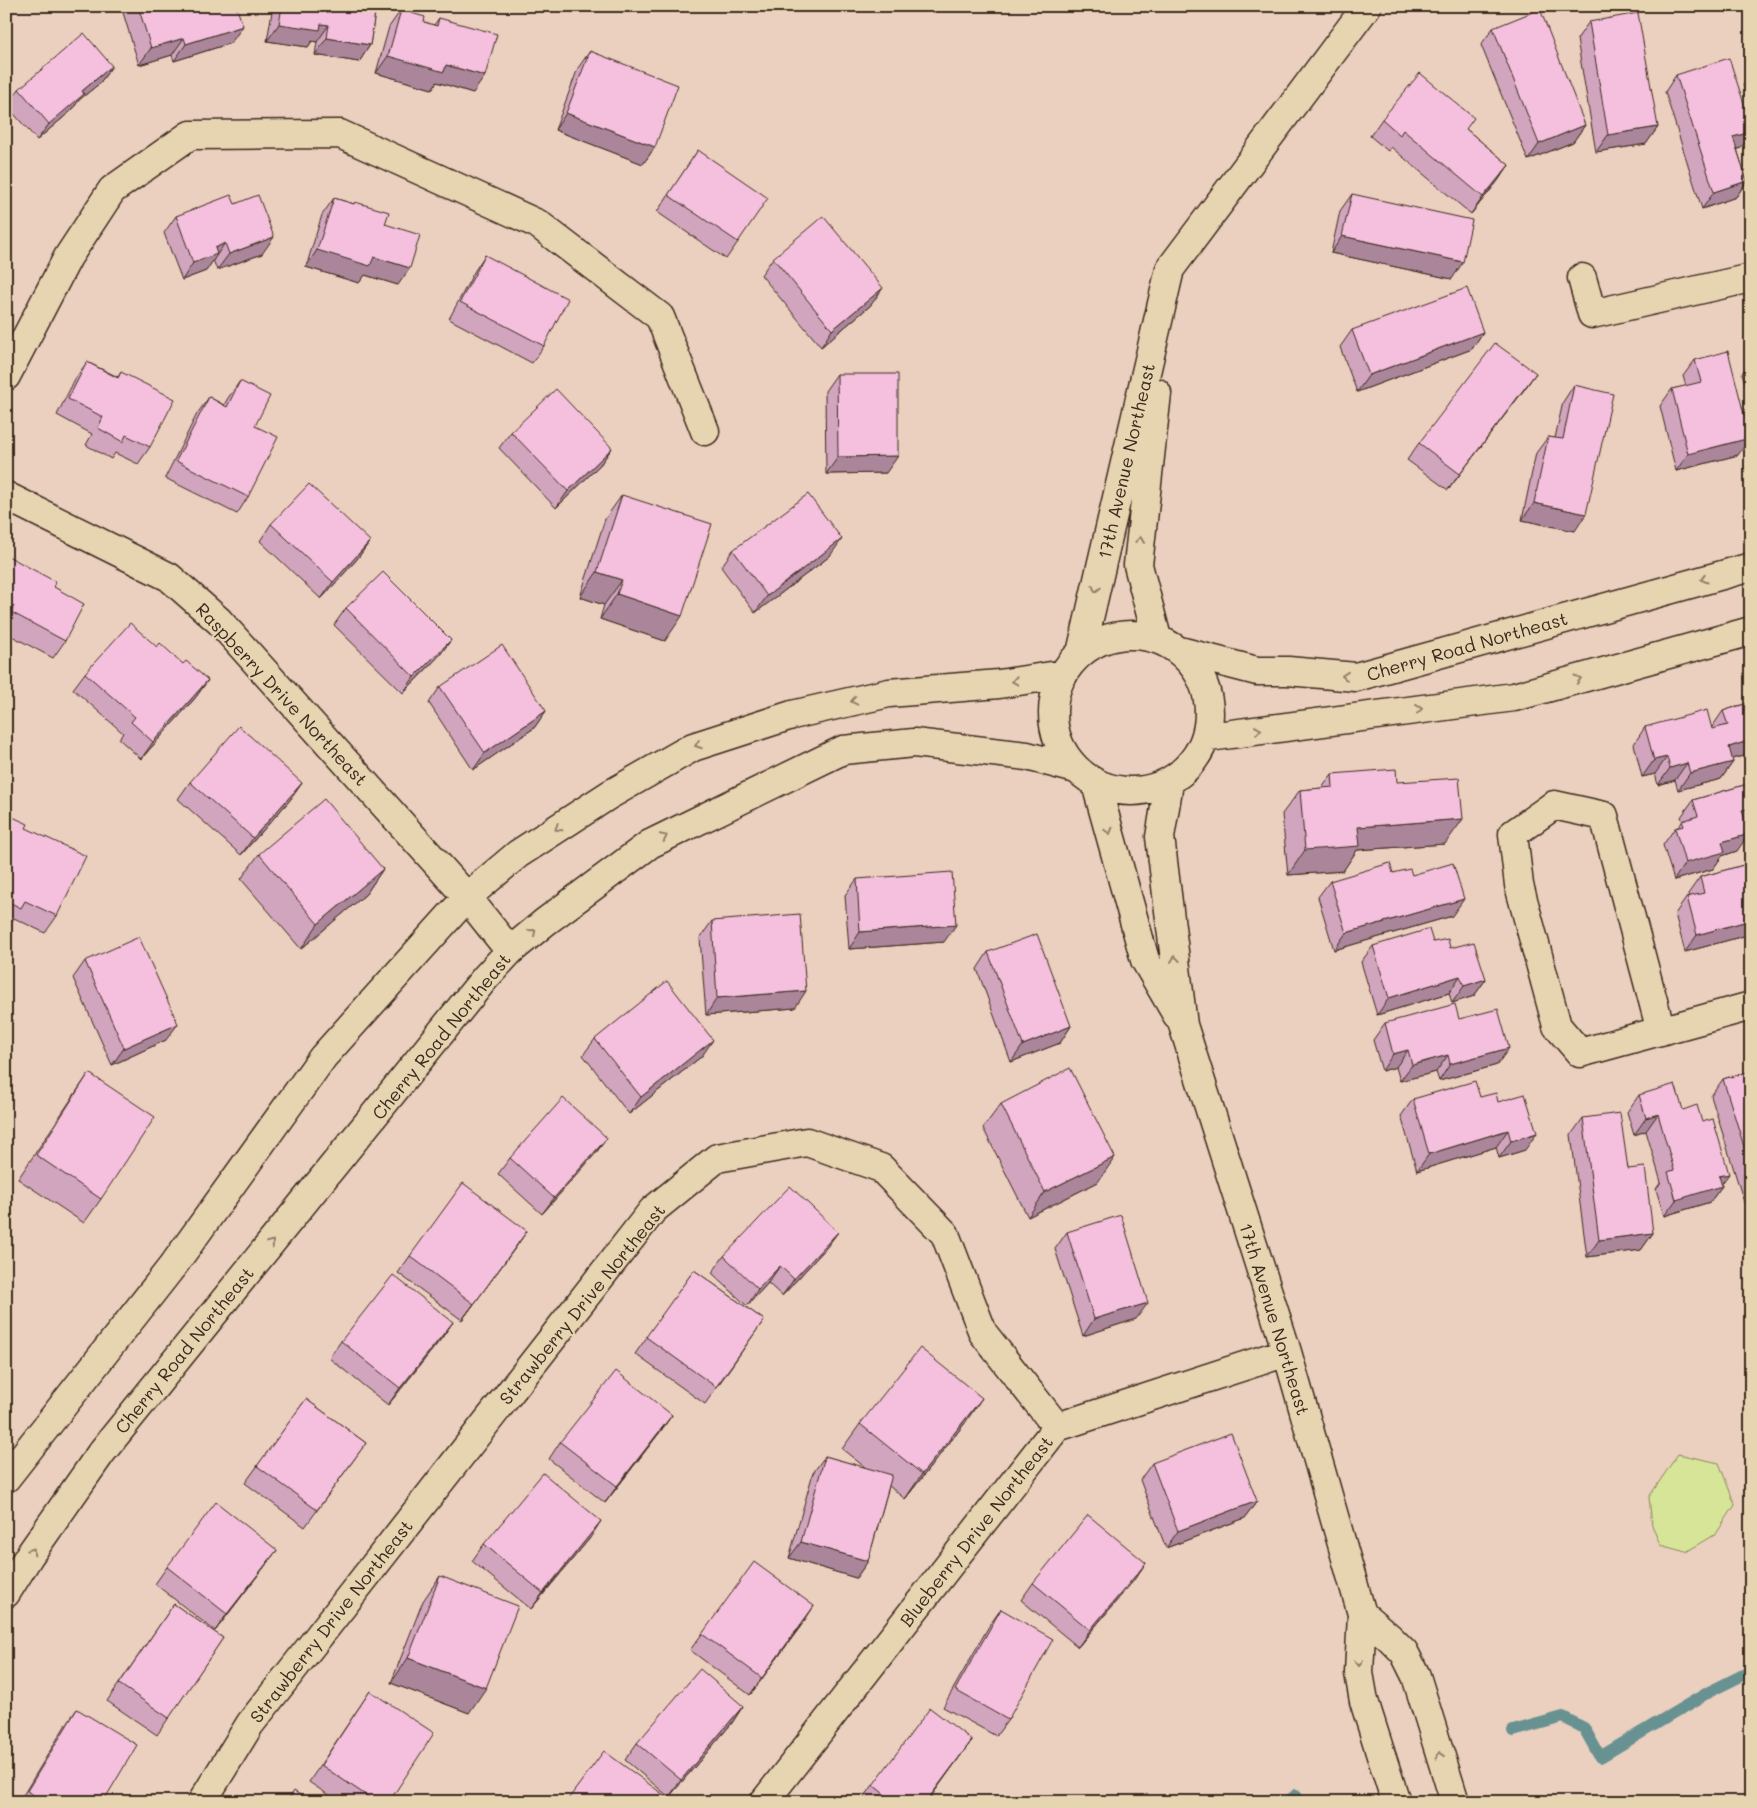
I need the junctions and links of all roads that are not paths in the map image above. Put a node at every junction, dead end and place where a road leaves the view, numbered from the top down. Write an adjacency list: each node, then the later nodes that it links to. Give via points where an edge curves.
1 (1367, 6): 2 (street, 17th Avenue Northeast)
2 (1170, 269): 10 (street, 17th Avenue Northeast, one-way to 2, via 1138,564); 11 (street, 17th Avenue Northeast, one-way to 11)
3 (1582, 278): 4 (street, via 1592,314)
4 (1751, 278)
5 (6, 376): 6 (street, via 68,257 112,190 190,135 340,134 538,224 660,317)
6 (705, 431)
7 (6, 496): 16 (street, Raspberry Drive Northeast, via 169,577 219,621)
8 (1751, 567): 10 (street, Cherry Road Northeast, one-way to 10, via 1356,677 1257,671)
9 (1751, 631): 13 (street, one-way to 9, via 1514,697)
10 (1169, 645): 11 (street, via 1130,634 1104,639); 13 (street, via 1198,671 1208,696)
11 (1081, 653): 12 (street)
12 (1064, 674): 14 (street, via 1052,700 1054,726 1062,750); 16 (street, one-way to 16, via 999,684 889,693 792,715 693,747 609,795 518,854)
13 (1209, 737): 15 (street, via 1188,768)
14 (1086, 777): 15 (street, via 1120,792 1145,791); 17 (street, Cherry Road Northeast, one-way to 14, via 650,844 843,750 914,743 1027,756); 19 (street, 17th Avenue Northeast, one-way to 19, via 1145,960)
15 (1169, 783): 19 (street, 17th Avenue Northeast, one-way to 15, via 1160,837)
16 (467, 897): 17 (street, Raspberry Drive Northeast); 23 (street, via 323,1057 175,1263)
17 (510, 951): 24 (street, Cherry Road Northeast, one-way to 17, via 101,1453 484,978)
18 (1751, 1006): 20 (street)
19 (1183, 1025): 21 (street, 17th Avenue Northeast)
20 (1661, 1031): 20 (street, via 1580,1053 1557,1026 1519,885 1513,834 1554,805 1604,816)
21 (1287, 1352): 22 (street, Blueberry Drive Northeast); 25 (street, 17th Avenue Northeast)
22 (1057, 1427): 26 (street, Strawberry Drive Northeast, via 983,1333 945,1234 881,1168 807,1142 717,1158 653,1210 250,1724); 27 (street, Blueberry Drive Northeast)
23 (6, 1478)
24 (6, 1593)
25 (1362, 1614): 28 (street, 17th Avenue Northeast, one-way to 28, via 1359,1673 1364,1701); 29 (street, one-way to 25, via 1416,1676 1404,1652)
26 (202, 1802)
27 (764, 1802)
28 (1396, 1802)
29 (1455, 1802)

